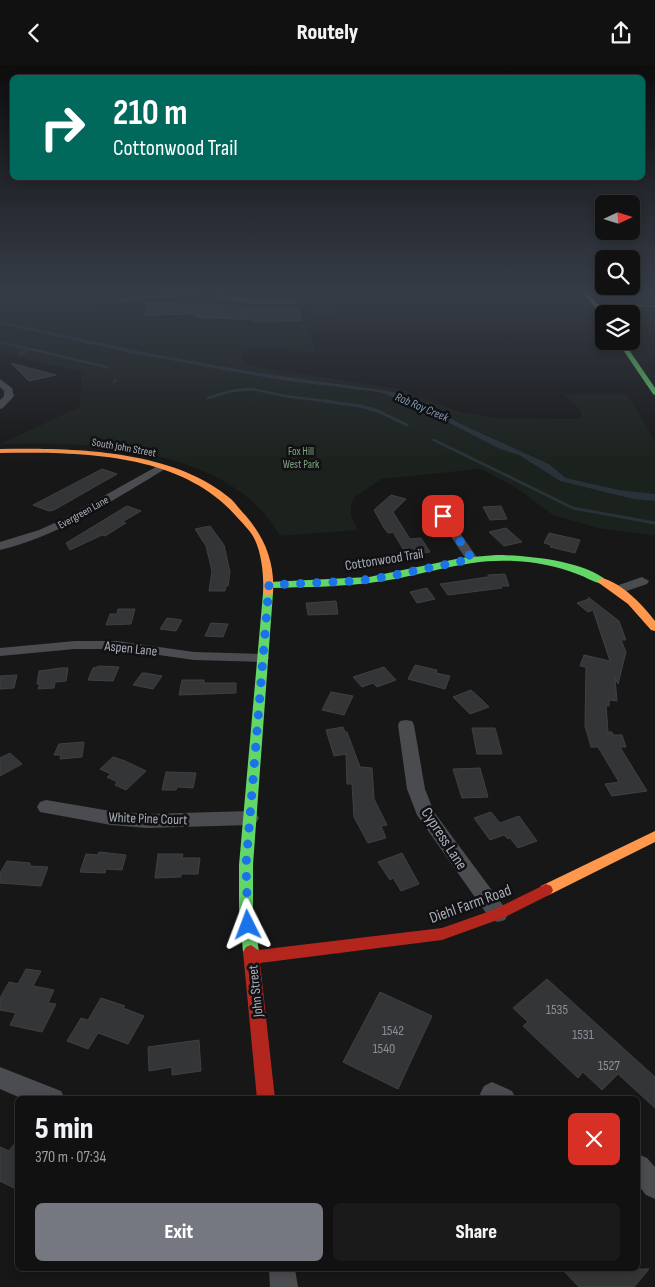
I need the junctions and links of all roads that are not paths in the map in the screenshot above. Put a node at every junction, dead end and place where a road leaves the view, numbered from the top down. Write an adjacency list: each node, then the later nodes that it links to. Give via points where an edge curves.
1 (627, 351): 3 (street)
2 (0, 382): 4 (street, via 9,390 9,396)
3 (655, 393)
4 (0, 406)
5 (0, 451): 6 (street, South John Street, via 87,453 133,459)
6 (162, 467): 7 (street, South John Street, via 204,485); 9 (street, Evergreen Lane, via 58,527)
7 (233, 504): 12 (street, John Street, via 246,517 264,548)
8 (443, 516): 10 (street)
9 (0, 546)
10 (472, 559): 12 (street, Cottonwood Trail, via 357,581); 13 (street, Cottonwood Trail, via 541,562 581,572)
11 (642, 581): 13 (street)
12 (269, 585): 16 (street, John Street)
13 (618, 590): 14 (street, Cottonwood Trail, via 640,608)
14 (655, 628)
15 (0, 652): 16 (street, Aspen Lane, via 108,645 194,656)
16 (262, 658): 19 (street, John Street)
17 (406, 725): 21 (street, Cypress Lane, via 416,789 426,815)
18 (46, 807): 19 (street, White Pine Court, via 147,821)
19 (250, 818): 22 (street, John Street, via 246,909)
20 (655, 836): 21 (street, Diehl Farm Road)
21 (498, 914): 22 (street, Diehl Farm Road, via 442,934)
22 (252, 957): 25 (street, John Street)
23 (0, 1078): 24 (street)
24 (45, 1096)
25 (266, 1096)
26 (640, 1169): 27 (street)
27 (655, 1186)
28 (282, 1271): 29 (street)
29 (284, 1287)

